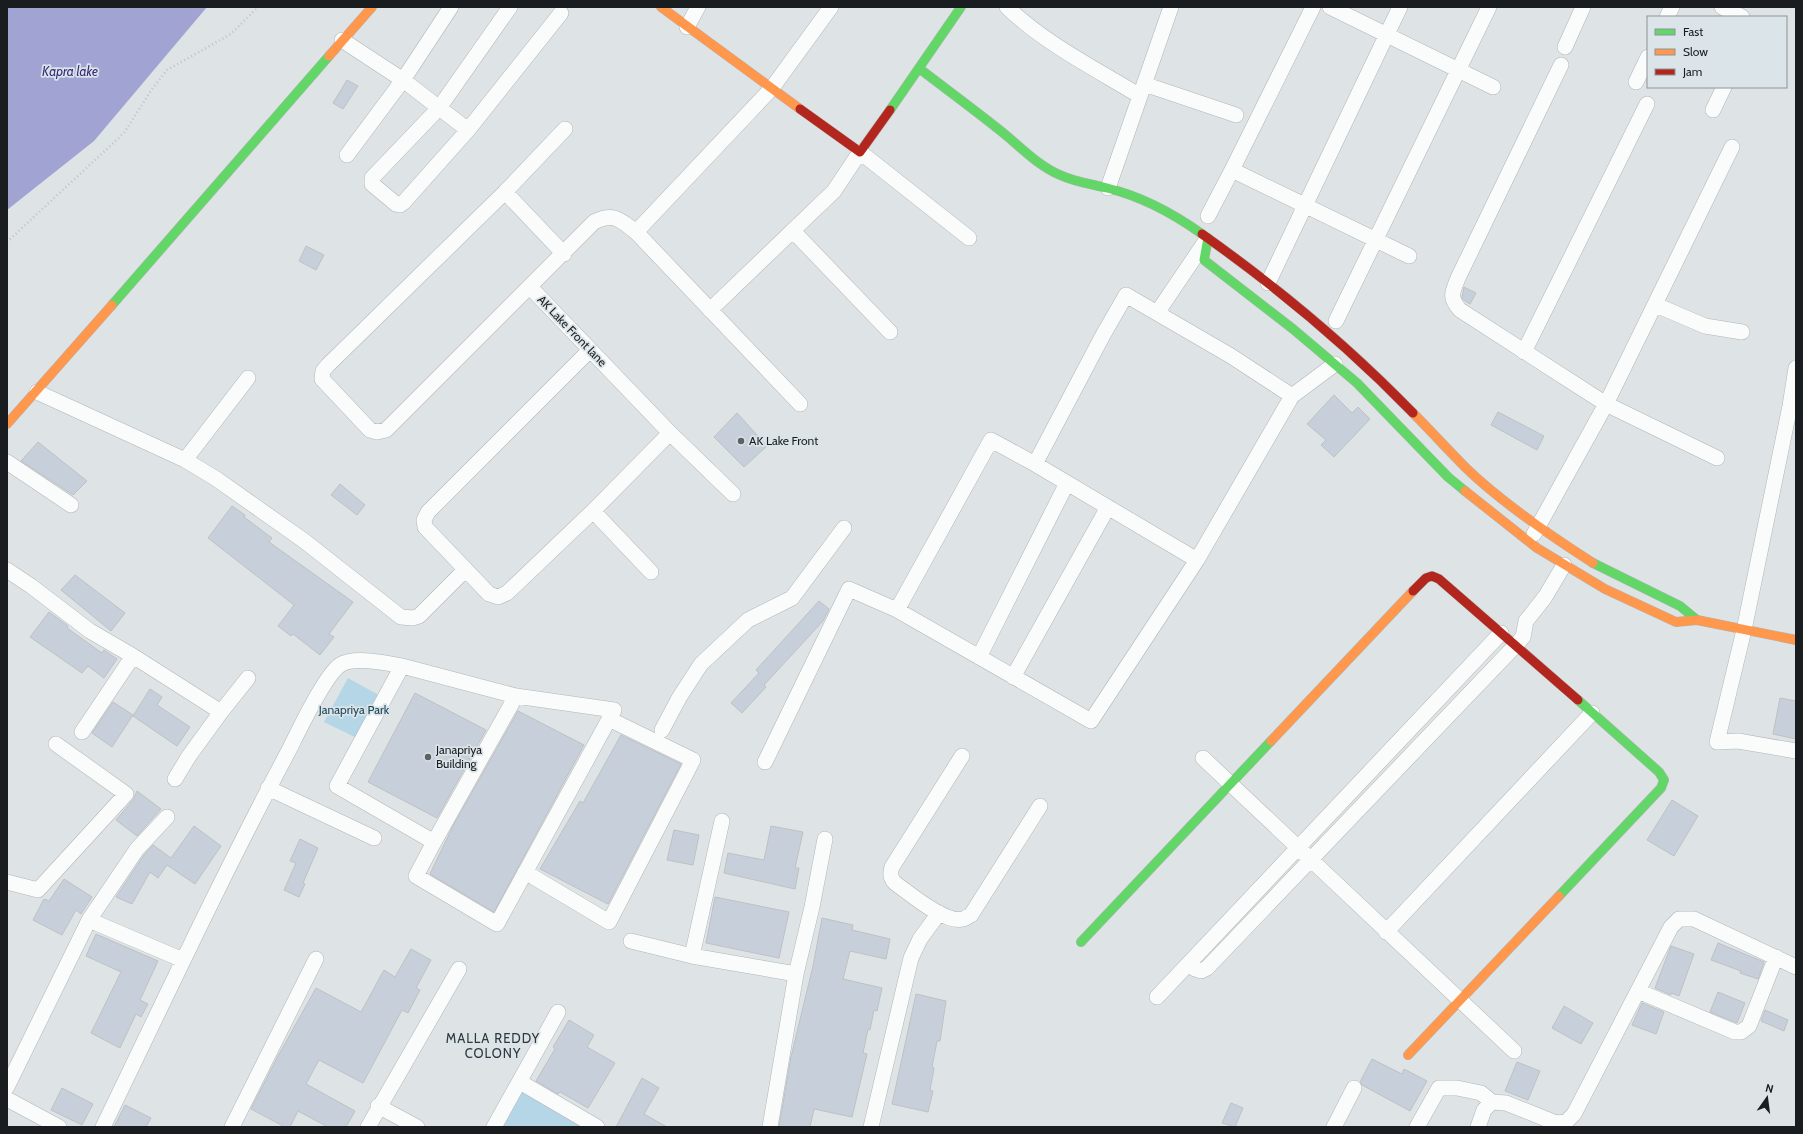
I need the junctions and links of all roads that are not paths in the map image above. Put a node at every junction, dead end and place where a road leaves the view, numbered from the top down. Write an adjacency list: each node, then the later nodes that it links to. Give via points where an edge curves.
1 (372, 7): 22 (street)
2 (451, 7): 28 (street)
3 (510, 7): 35 (street)
4 (660, 7): 20 (street)
5 (698, 7): 20 (street)
6 (831, 7): 30 (street)
7 (961, 7): 26 (street)
8 (1007, 7): 33 (street, via 1021,21 1051,41)
9 (1171, 7): 33 (street)
10 (1313, 7): 43 (street)
11 (1330, 7): 21 (street)
12 (1400, 7): 21 (street)
13 (1489, 7): 27 (street)
14 (1583, 7): 23 (street)
15 (1672, 7): 18 (street)
16 (1722, 7): 19 (street)
17 (561, 13): 39 (street)
18 (1668, 16)
19 (1740, 16)
20 (687, 27): 30 (street)
21 (1387, 35): 27 (street); 46 (street)
22 (342, 40): 28 (street); 69 (street)
23 (1565, 47)
24 (1647, 59): 29 (street)
25 (1561, 65): 65 (street, via 1452,293 1453,302 1460,310)
26 (920, 69): 41 (street); 44 (street, via 1041,164 1066,177)
27 (1458, 70): 31 (street); 52 (street)
28 (403, 80): 35 (street); 42 (street)
29 (1636, 82)
30 (772, 88): 41 (street); 49 (street)
31 (1493, 88)
32 (1724, 88): 36 (street)
33 (1142, 90): 37 (street); 44 (street)
34 (1647, 104): 65 (street)
35 (439, 108): 39 (street); 39 (street, via 372,178 372,184 396,204 404,202)
36 (1713, 110)
37 (1236, 115)
38 (565, 129): 45 (street)
39 (468, 130)
40 (1732, 147): 57 (street)
41 (860, 152): 48 (street, via 834,191); 50 (street)
42 (347, 155)
43 (1232, 170): 46 (street); 47 (street)
44 (1108, 188): 51 (street, via 1175,216)
45 (504, 192): 53 (street); 56 (street, via 328,365 322,379 370,430 386,430)
46 (1304, 205): 52 (street); 55 (street)
47 (1208, 216)
48 (793, 231): 58 (street); 61 (street)
49 (636, 232): 53 (street, AK Lake Front lane, via 617,218 605,216 594,222); 58 (street, AK Lake Front lane)
50 (969, 238)
51 (1208, 238): 55 (street); 59 (street); 66 (street, via 1204,260)
52 (1376, 239): 54 (street); 60 (street)
53 (564, 254): 56 (street, AK Lake Front lane)
54 (1409, 256)
55 (1268, 284): 64 (street)
56 (530, 287): 63 (street, AK Lake Front lane)
57 (1656, 305): 62 (street, via 1705,326); 72 (street)
58 (710, 310): 71 (street, AK Lake Front lane)
59 (1157, 313): 70 (street, via 1232,356); 78 (street, via 1126,295)
60 (1336, 320)
61 (890, 332)
62 (1742, 332)
63 (590, 350): 74 (street, AK Lake Front lane); 89 (street, via 428,512 424,520 425,527)
64 (1348, 352): 66 (street); 84 (street, via 1374,373 1467,469)
65 (1524, 352): 72 (street)
66 (1335, 364): 70 (street); 86 (street, via 1374,399 1448,476)
67 (1796, 368): 95 (street)
68 (248, 378): 76 (street)
69 (37, 392): 73 (street); 76 (street)
70 (1292, 396): 87 (street)
71 (800, 404)
72 (1606, 404): 75 (street); 84 (street)
73 (7, 424)
74 (670, 433): 80 (street, AK Lake Front lane); 83 (street)
75 (1717, 458)
76 (185, 460): 89 (street, via 303,540 401,617 419,616)
77 (7, 462): 81 (street)
78 (1035, 464): 79 (street); 92 (street, via 991,440)
79 (1067, 483): 82 (street); 100 (street)
80 (733, 494)
81 (71, 505)
82 (1108, 507): 87 (street); 102 (street)
83 (593, 511): 89 (street, via 507,593 498,597 489,594); 91 (street)
84 (1539, 526): 86 (street); 93 (street, via 1598,566 1680,606)
85 (844, 528): 108 (street, via 792,598 748,620 701,664)
86 (1529, 543): 88 (street)
87 (1197, 560): 102 (street, via 1091,721)
88 (1564, 565): 93 (street, via 1651,612 1676,622); 94 (street, via 1545,597)
89 (465, 570)
90 (10, 572): 99 (street, via 90,631)
91 (651, 572)
92 (898, 610): 100 (street); 114 (street, via 849,589)
93 (1697, 620): 95 (street)
94 (1526, 621): 96 (street, via 1512,625); 98 (street, via 1522,637)
95 (1744, 630): 97 (street); 111 (street, via 1717,742 1738,741)
96 (1502, 633): 98 (street); 116 (street, via 1439,579 1432,576 1426,578); 124 (street)
97 (1796, 640)
98 (1515, 646): 106 (street); 125 (street)
99 (133, 656): 105 (street); 109 (street)
100 (979, 657): 102 (street)
101 (402, 666): 104 (street); 117 (street, via 383,662 352,661 341,664 333,671); 123 (street, via 337,786)
102 (1013, 677)
103 (248, 678): 105 (street)
104 (516, 696): 107 (street, via 614,710); 123 (street)
105 (220, 712): 115 (street)
106 (1592, 713): 130 (street); 143 (street, via 1658,772 1664,780 1662,788)
107 (609, 719): 126 (street); 126 (street, via 693,760 609,922)
108 (662, 730)
109 (82, 732)
110 (56, 744): 127 (street, via 126,794 38,890)
111 (1796, 751)
112 (962, 756): 128 (street, via 892,867 891,873 895,883)
113 (1203, 758): 116 (street)
114 (766, 762)
115 (175, 779)
116 (1231, 785): 124 (street); 132 (street)
117 (268, 788): 121 (street); 136 (street)
118 (1040, 806): 128 (street, via 971,915 962,920)
119 (167, 818): 129 (street, via 137,849)
120 (722, 821): 133 (street)
121 (374, 838)
122 (825, 839): 140 (street)
123 (434, 842): 126 (street, via 416,876 497,924)
124 (1298, 849): 125 (street); 137 (street)
125 (1310, 860): 130 (street); 137 (street, via 1207,968 1201,971)
126 (525, 872)
127 (7, 882)
128 (938, 913): 161 (street, via 920,939 911,958)
129 (89, 920): 136 (street); 148 (street)
130 (1386, 932): 143 (street)
131 (631, 942): 133 (street)
132 (1081, 942)
133 (692, 956): 140 (street)
134 (1776, 957): 139 (street); 141 (street, via 1694,919 1679,919 1671,927); 141 (street, via 1749,1026 1741,1032 1735,1032)
135 (316, 959): 155 (street)
136 (183, 960): 154 (street)
137 (1189, 964): 142 (street)
138 (459, 968): 152 (street)
139 (1796, 968)
140 (796, 974): 160 (street)
141 (1638, 991): 151 (street, via 1574,1114 1566,1122 1556,1123 1506,1103)
142 (1157, 997)
143 (1459, 1001): 145 (street); 146 (street)
144 (558, 1012): 147 (street)
145 (1514, 1052)
146 (1408, 1055)
147 (520, 1082): 158 (street); 159 (street)
148 (7, 1087)
149 (1354, 1088): 162 (street)
150 (7, 1099): 153 (street)
151 (1492, 1102): 163 (street, via 1481,1094 1458,1088 1439,1088); 164 (street, via 1484,1110)
152 (378, 1106): 156 (street); 157 (street)
153 (59, 1127)
154 (103, 1127)
155 (232, 1127)
156 (368, 1127)
157 (417, 1127)
158 (494, 1127)
159 (596, 1127)
160 (770, 1127)
161 (870, 1127)
162 (1334, 1127)
163 (1418, 1127)
164 (1478, 1127)

